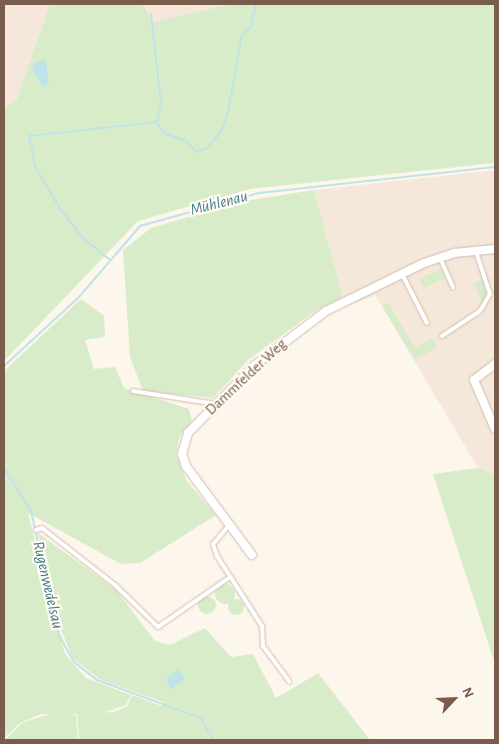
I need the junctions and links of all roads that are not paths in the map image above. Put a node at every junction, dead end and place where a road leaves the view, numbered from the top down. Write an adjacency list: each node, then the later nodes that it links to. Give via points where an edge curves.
1 (495, 249): 2 (street, Dammfelder Weg)
2 (475, 250): 3 (street, Dammfelder Weg); 7 (lane, via 490,294 480,311)
3 (440, 258): 4 (street, Dammfelder Weg); 5 (lane)
4 (402, 274): 6 (lane); 10 (street, Dammfelder Weg, via 326,311 283,341)
5 (453, 287)
6 (427, 323)
7 (442, 336)
8 (495, 364): 11 (street, via 474,380)
9 (133, 391): 10 (lane)
10 (216, 404): 12 (street, Dammfelder Weg, via 188,433 182,454)
11 (495, 429)
12 (230, 524): 14 (street, Dammfelder Weg); 15 (lane, via 213,544)
13 (36, 530): 15 (lane, via 42,528 115,585 158,626)
14 (252, 555)
15 (230, 577): 16 (lane, via 262,626 263,646)
16 (289, 681)

